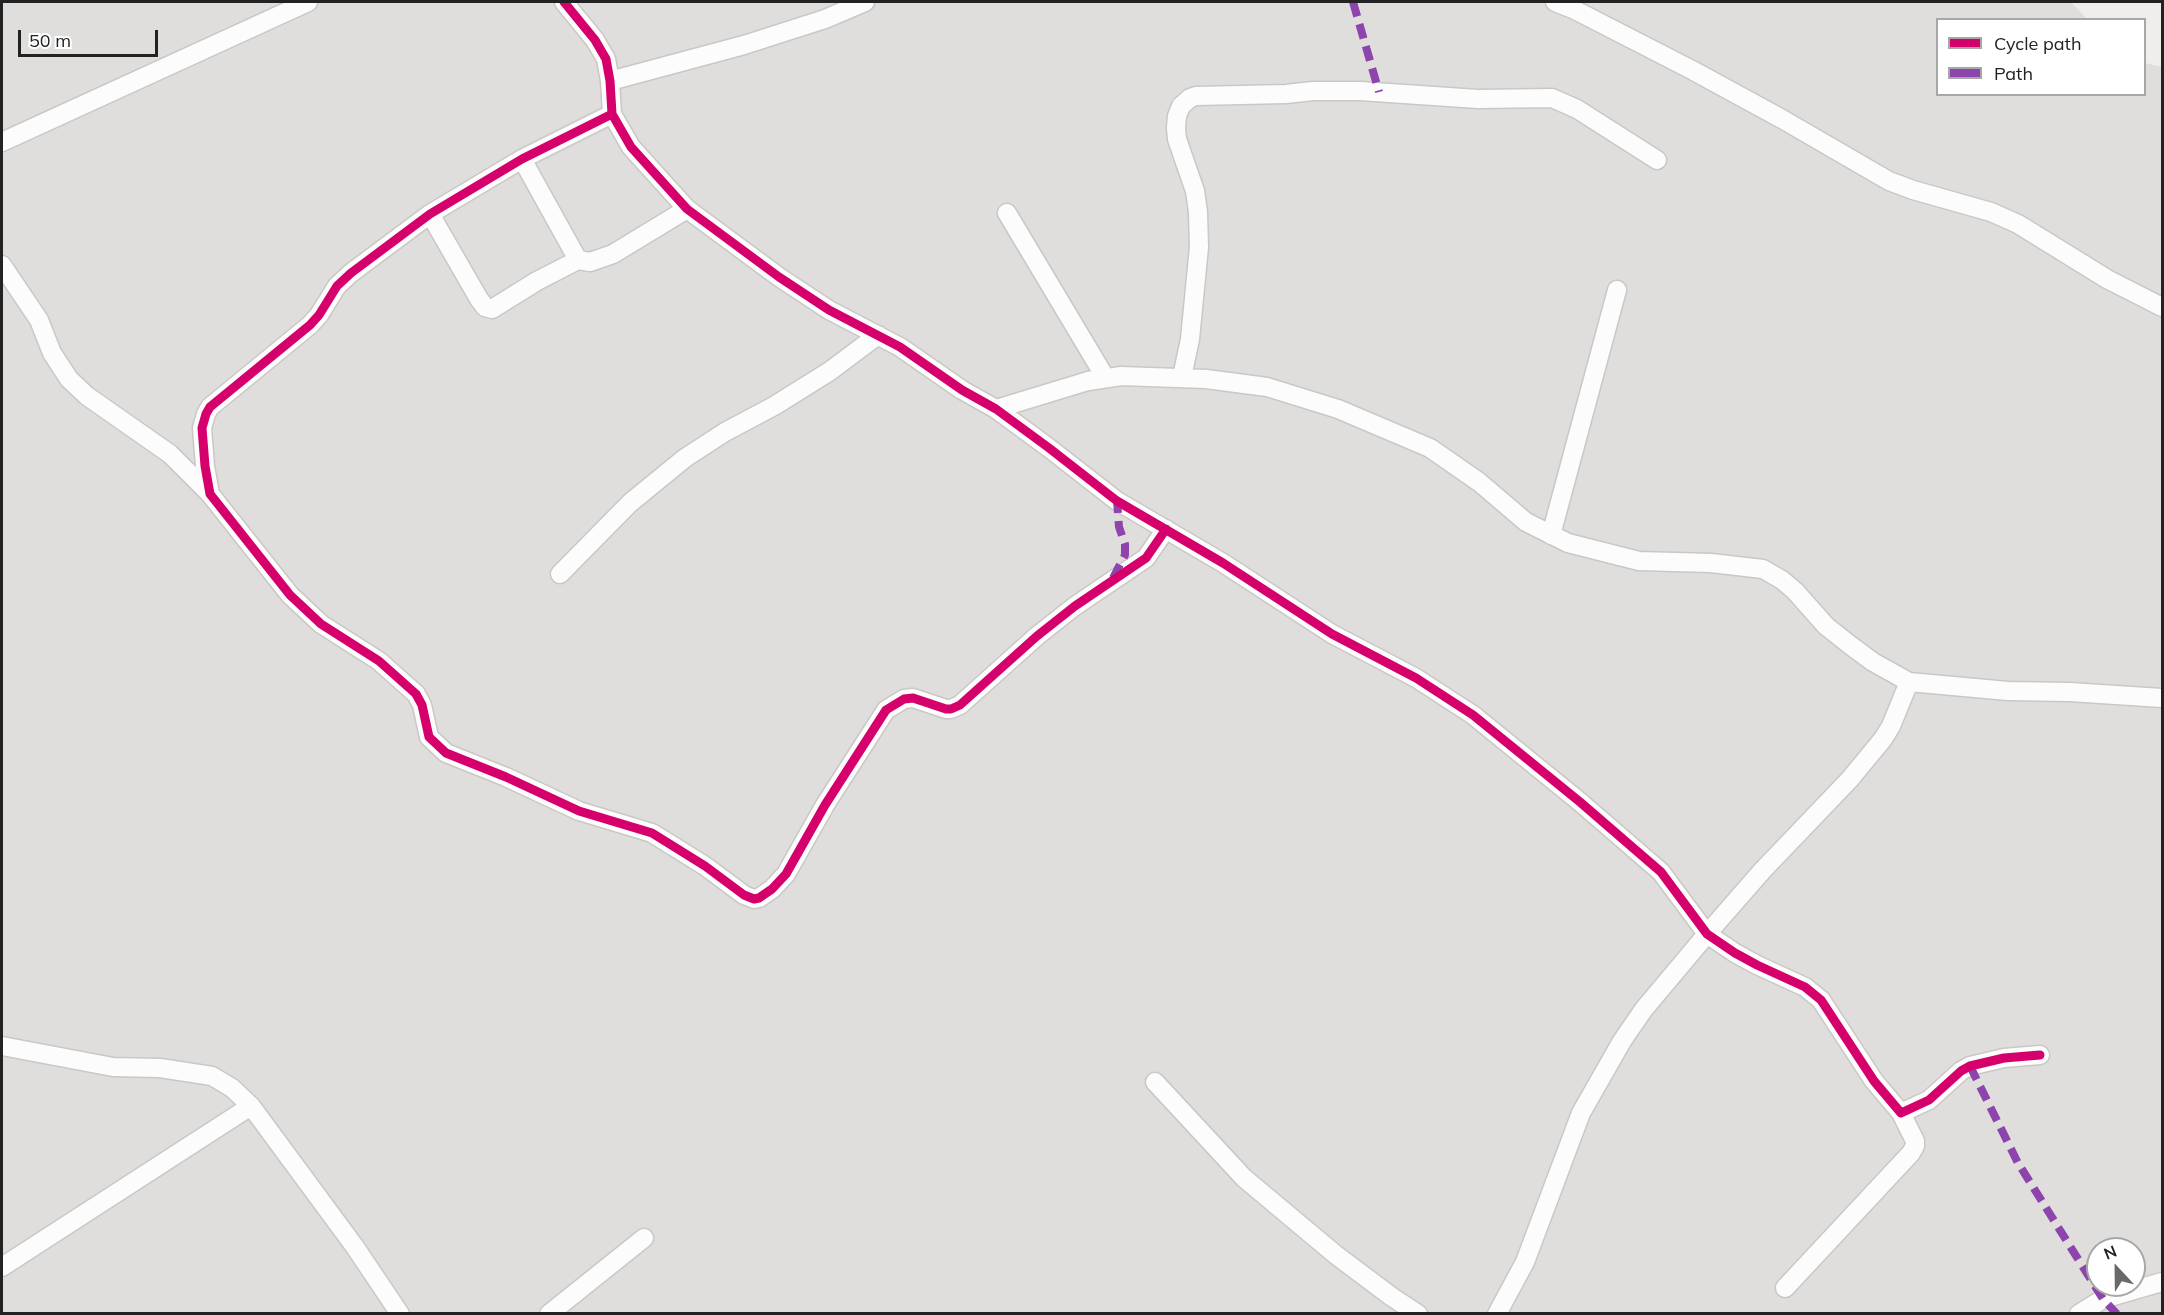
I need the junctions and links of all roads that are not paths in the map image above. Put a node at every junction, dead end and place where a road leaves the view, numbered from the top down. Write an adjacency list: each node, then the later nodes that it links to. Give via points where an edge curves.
1 (308, 2): 7 (street)
2 (564, 2): 5 (street, via 595,40 606,59)
3 (865, 2): 5 (street, via 744,45)
4 (1555, 2): 16 (street, via 1692,70 1889,181 2018,224 2107,279)
5 (610, 81): 6 (street)
6 (612, 114): 8 (street); 10 (street, via 641,160)
7 (2, 142)
8 (522, 159): 12 (street); 13 (street)
9 (1657, 160): 19 (street, via 1577,109 1552,98 1478,99 1313,91 1190,98 1176,116 1177,139 1198,212 1199,248)
10 (687, 209): 13 (street, via 613,254 591,262); 17 (street, via 819,304)
11 (1007, 213): 18 (street)
12 (429, 214): 13 (street, via 485,307 492,309); 21 (street, via 337,285 310,325 210,407 202,428)
13 (578, 260)
14 (2, 265): 21 (street, via 39,320 52,353 69,379 170,454)
15 (1617, 290): 23 (street)
16 (2163, 307)
17 (878, 335): 20 (street); 24 (street, via 830,371 725,432 668,471 630,502)
18 (1105, 377): 19 (street); 20 (street)
19 (1182, 377): 23 (street, via 1267,387 1338,409 1408,438 1461,468 1526,522)
20 (996, 410): 22 (street, via 1117,501)
21 (210, 494): 22 (street, via 290,595 321,624 379,661 416,694 429,737 446,753 579,811 652,833 754,899 764,895 786,874 886,710 913,698 946,709 960,705 1037,636 1146,558)
22 (1166, 529): 27 (street, via 1332,634 1416,678 1473,715 1661,872)
23 (1551, 535): 25 (street, via 1589,550 1639,561 1763,569 1796,591 1826,626 1850,645)
24 (560, 574)
25 (1909, 682): 26 (street); 27 (street, via 1883,739)
26 (2163, 698)
27 (1707, 934): 32 (street, via 1757,965 1805,987 1821,1000 1864,1068); 40 (street, via 1644,1009 1581,1113 1525,1262)
28 (2, 1046): 31 (street, via 113,1067 160,1068 212,1076)
29 (2040, 1055): 32 (street, via 1970,1066 1929,1100)
30 (1155, 1082): 39 (street, via 1244,1178 1336,1255)
31 (251, 1106): 34 (street); 37 (street)
32 (1901, 1113): 36 (street, via 1915,1141 1911,1153)
33 (644, 1238): 38 (street)
34 (2, 1267)
35 (2163, 1282): 41 (street, via 2103,1299)
36 (1785, 1288)
37 (400, 1314)
38 (549, 1314)
39 (1419, 1314)
40 (1497, 1314)
41 (2079, 1314)

